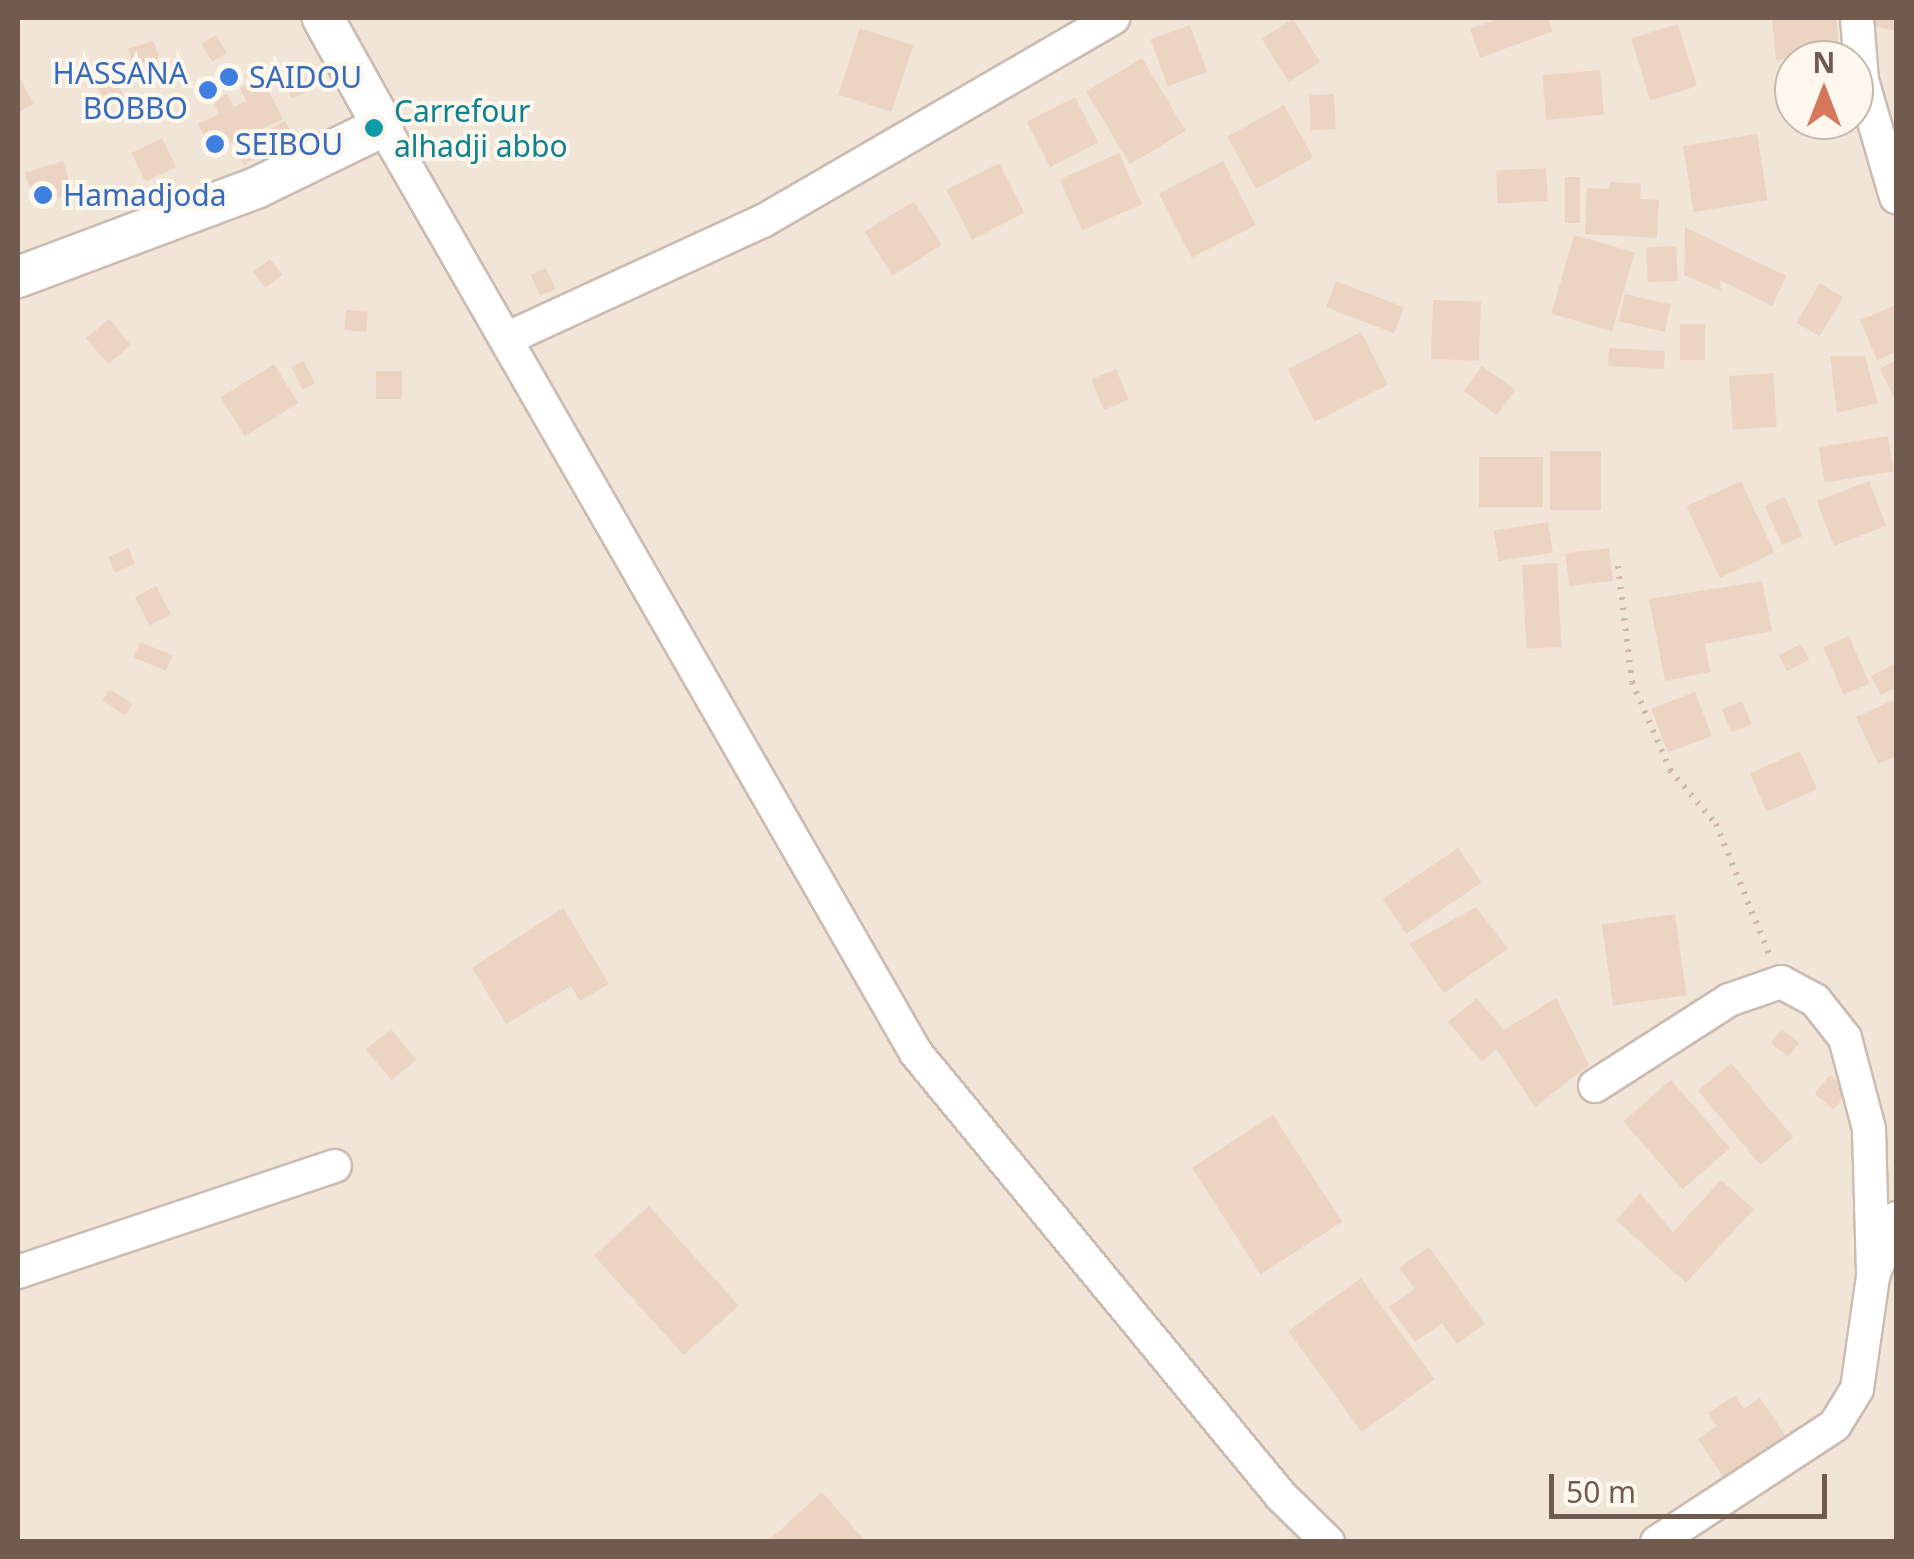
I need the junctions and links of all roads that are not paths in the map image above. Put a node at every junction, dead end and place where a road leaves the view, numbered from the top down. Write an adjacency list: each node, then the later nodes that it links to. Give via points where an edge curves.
1 (322, 18): 4 (street)
2 (1113, 18): 7 (street, via 763,220)
3 (1857, 18): 5 (street, via 1862,80)
4 (383, 126): 6 (street, via 256,188); 7 (street)
5 (1896, 197)
6 (18, 276)
7 (506, 338): 13 (street, via 916,1053 1281,1496)
8 (1595, 1086): 12 (street, via 1729,1000 1781,982 1815,1000 1845,1038 1869,1129)
9 (335, 1166): 11 (street)
10 (1896, 1218): 12 (street)
11 (18, 1272)
12 (1874, 1276): 14 (street, via 1857,1390 1835,1425)
13 (1328, 1542)
14 (1657, 1542)

